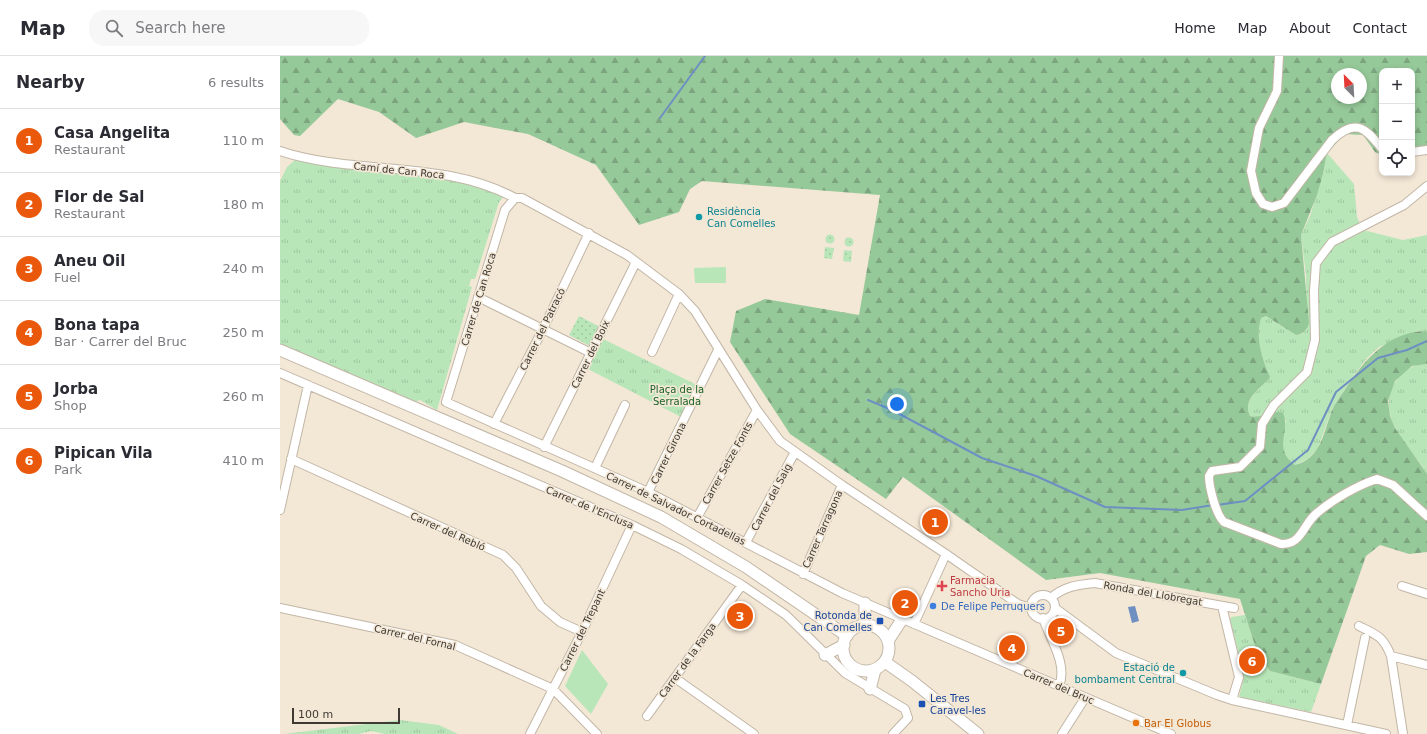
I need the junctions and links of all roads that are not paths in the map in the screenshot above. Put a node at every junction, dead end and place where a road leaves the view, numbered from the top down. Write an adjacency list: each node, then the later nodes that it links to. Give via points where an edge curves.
1 (1279, 56): 2 (street, via 1277,91 1258,128 1250,171 1256,193 1263,204 1272,208 1284,203 1340,132 1352,127 1366,130)
2 (1379, 145)
3 (1427, 150): 5 (street)
4 (280, 152): 7 (street, Camí de Can Roca, via 313,160 458,178 490,186)
5 (1415, 152)
6 (1427, 186): 31 (street, via 1404,205 1338,238 1328,247 1316,263 1315,340 1306,372 1274,405 1262,424 1260,447 1240,467 1212,471 1208,476 1221,520 1281,544 1287,544 1302,535 1316,513 1376,479 1393,485)
7 (515, 198): 8 (street, Camí de Can Roca, via 522,198); 11 (street, Carrer de Can Roca, via 505,210)
8 (588, 233): 9 (street, Camí de Can Roca); 12 (street, Carrer del Patracó)
9 (636, 262): 10 (street, Camí de Can Roca); 16 (street, Carrer del Boix)
10 (679, 294): 14 (street, Camí de Can Roca, via 695,311); 15 (street)
11 (478, 297): 12 (street); 19 (street, Carrer de Can Roca)
12 (543, 329): 16 (street); 22 (street, Carrer del Patracó)
13 (280, 350): 53 (street, via 568,474 661,517 746,567)
14 (718, 350): 21 (street, Camí de Can Roca); 28 (street, Carrer Girona)
15 (652, 352)
16 (591, 353): 23 (street, Carrer del Boix)
17 (280, 373): 18 (street, Carrer de l'Enclusa)
18 (308, 385): 25 (street); 32 (street, Carrer de l'Enclusa)
19 (446, 402): 22 (street, Carrer de Salvador Cortadellas)
20 (625, 405): 26 (street)
21 (757, 410): 24 (street, Camí de Can Roca, via 774,435); 30 (street, Carrer Setze Fonts)
22 (494, 424): 23 (street, Carrer de Salvador Cortadellas)
23 (544, 447): 26 (street, Carrer de Salvador Cortadellas)
24 (795, 452): 27 (street, Camí de Can Roca); 33 (street, Carrer del Saig)
25 (291, 459): 29 (street); 51 (street, Carrer del Rebló, via 503,556 516,568 541,606 560,622)
26 (595, 468): 28 (street, Carrer de Salvador Cortadellas)
27 (842, 485): 34 (street, Camí de Can Roca); 35 (street, Carrer Tarragona)
28 (648, 492): 30 (street, Carrer de Salvador Cortadellas)
29 (280, 510)
30 (698, 516): 33 (street, Carrer de Salvador Cortadellas)
31 (1427, 516)
32 (632, 525): 36 (street, Carrer de l'Enclusa, via 681,549); 51 (street, Carrer del Trepant)
33 (746, 542): 35 (street, Carrer de Salvador Cortadellas)
34 (946, 554): 43 (street, Camí de Can Roca, via 1018,604); 48 (street)
35 (803, 574): 40 (street, Carrer de Salvador Cortadellas)
36 (742, 585): 55 (street, Carrer de l'Enclusa, via 786,615); 61 (street, Carrer de la Farga)
37 (1402, 586): 38 (street)
38 (1427, 594)
39 (1051, 598): 41 (street, Ronda del Llobregat, via 1059,591 1074,585 1095,583); 43 (street, via 1037,596 1032,601); 44 (street)
40 (865, 603): 46 (street, Carrer de Salvador Cortadellas); 49 (street)
41 (1222, 606): 45 (street, Ronda del Llobregat); 66 (street, via 1239,677)
42 (280, 608): 63 (street, Carrer del Fornal, via 455,645)
43 (1031, 608): 47 (street, via 1035,616)
44 (1054, 608): 47 (street, via 1051,616); 66 (street, via 1116,653)
45 (1234, 608)
46 (903, 618): 48 (street, Carrer del Bruc); 54 (street)
47 (1043, 618): 62 (street, via 1062,667)
48 (914, 624): 62 (street, Carrer del Bruc)
49 (864, 626): 53 (street, via 858,627); 54 (street, via 881,631)
50 (1359, 626): 56 (street, via 1384,640)
51 (582, 632): 63 (street, Carrer del Trepant)
52 (1365, 638): 68 (street)
53 (845, 640): 55 (street); 60 (street, via 846,658 855,668)
54 (888, 641): 58 (street)
55 (825, 655): 64 (street, Carrer de l'Enclusa, via 845,673)
56 (1391, 656): 59 (street); 77 (street)
57 (1427, 656): 59 (street)
58 (885, 662): 60 (street); 73 (street)
59 (1426, 665)
60 (875, 670): 64 (street)
61 (674, 678): 67 (street, Carrer de la Farga); 71 (street)
62 (1059, 686): 65 (street, Carrer del Bruc)
63 (553, 689): 69 (street, Carrer del Trepant); 70 (street, Carrer del Fornal)
64 (870, 689): 72 (street, Carrer de l'Enclusa, via 905,709 908,718)
65 (1085, 698): 74 (street); 75 (street, Carrer del Bruc)
66 (1232, 700): 68 (street)
67 (647, 716)
68 (1347, 725): 76 (street)
69 (530, 734)
70 (596, 734)
71 (754, 734)
72 (893, 734)
73 (978, 734)
74 (1062, 734)
75 (1171, 734)
76 (1386, 734)
77 (1403, 734)

